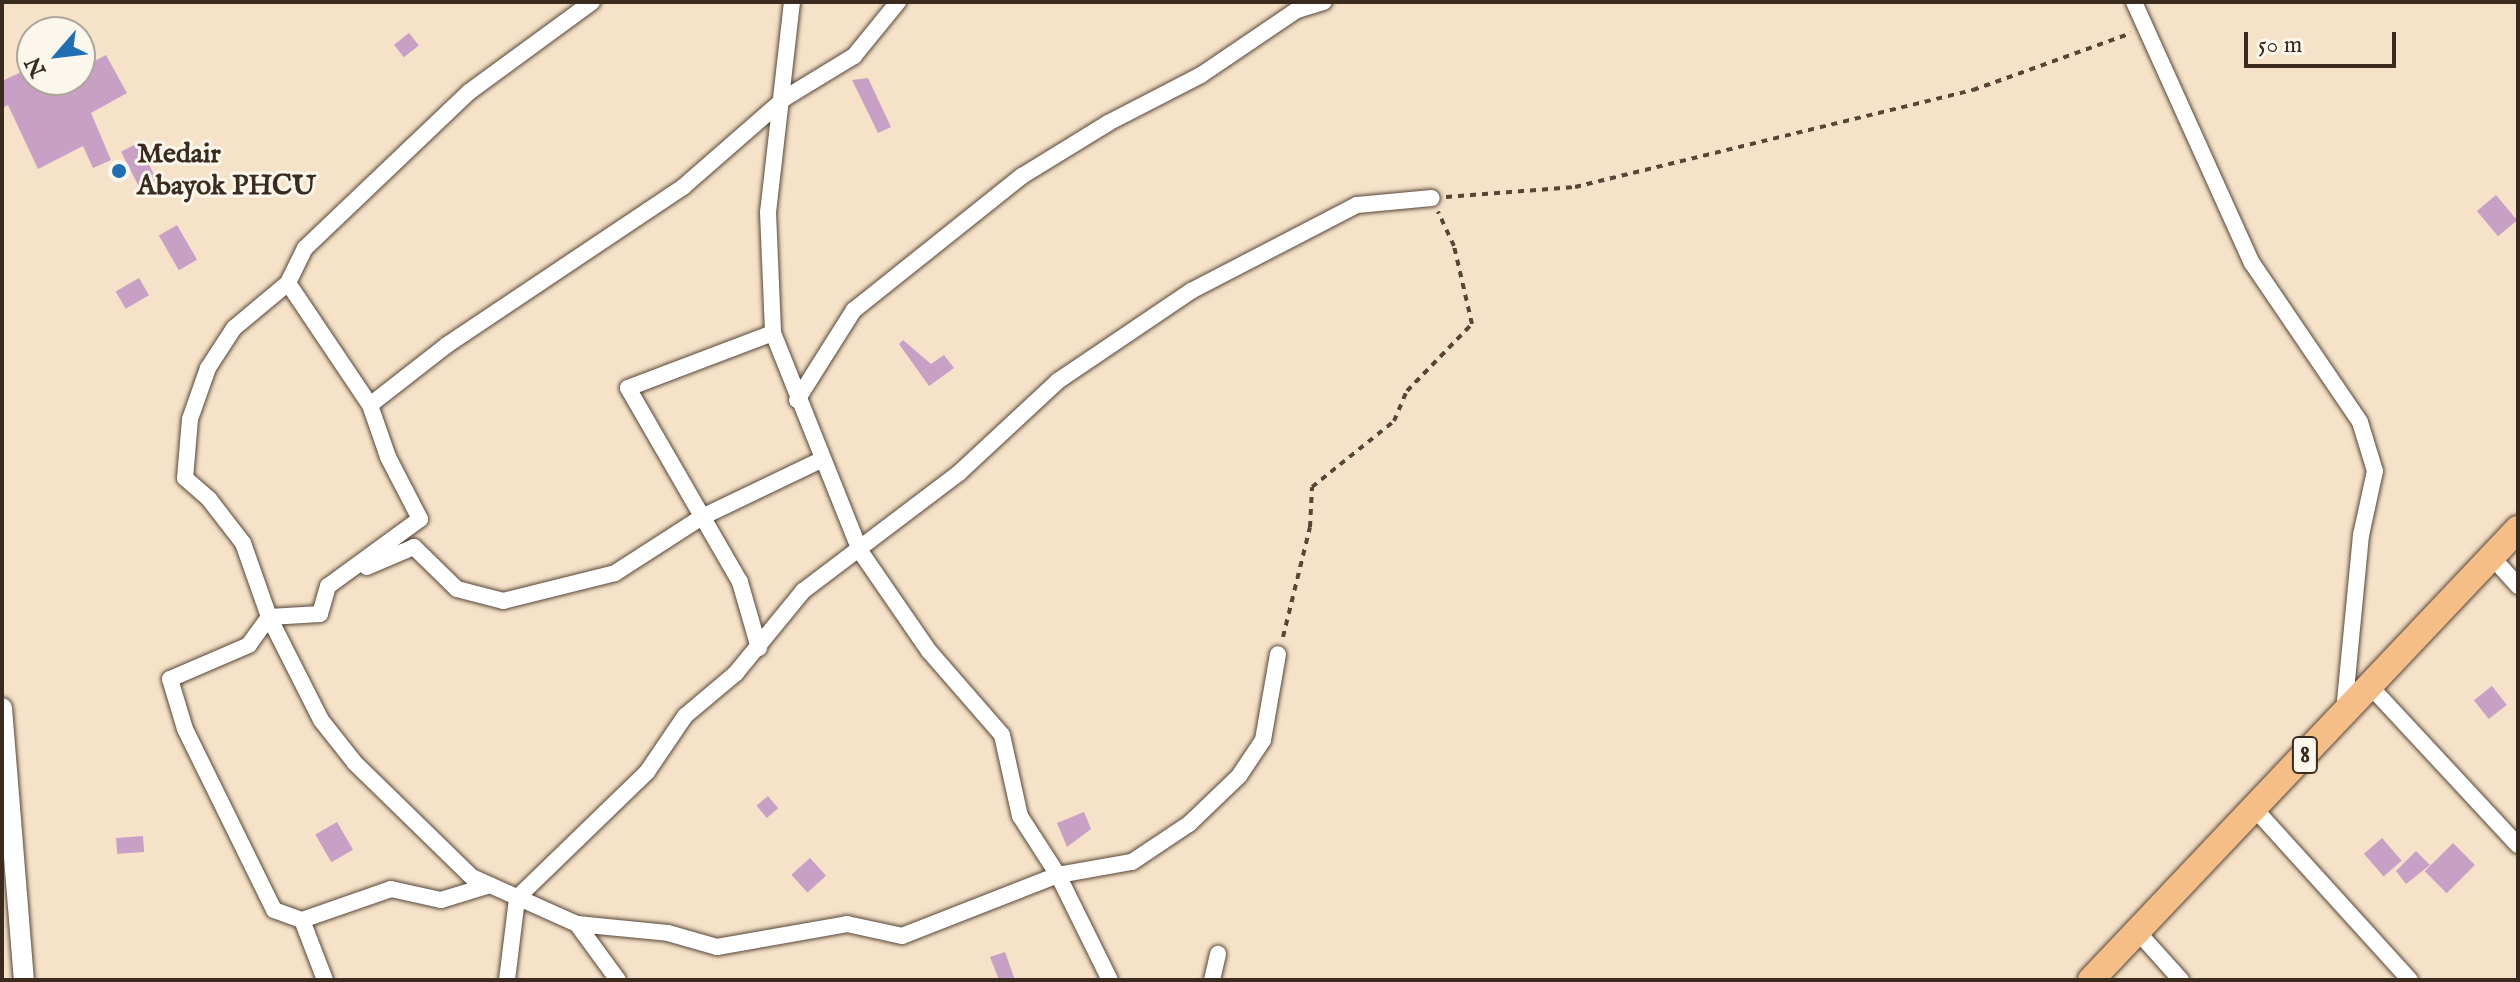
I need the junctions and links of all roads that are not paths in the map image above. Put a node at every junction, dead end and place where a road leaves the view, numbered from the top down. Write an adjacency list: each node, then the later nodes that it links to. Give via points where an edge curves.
1 (592, 2): 8 (street, via 469,92 305,248)
2 (792, 2): 6 (street)
3 (898, 2): 6 (street, via 854,56)
4 (1324, 2): 10 (street, via 1297,10 1201,75 1022,176 854,310)
5 (2134, 2): 24 (street, via 2252,263 2360,422 2375,471 2361,535)
6 (785, 98): 9 (street, via 768,212); 11 (street, via 683,187 447,345)
7 (1432, 198): 15 (street, via 1357,205 1191,291 1058,381 959,473)
8 (288, 283): 11 (street); 19 (street, via 234,328 208,368 190,419 185,478 243,543)
9 (773, 333): 10 (street); 13 (street, via 628,388)
10 (797, 400): 12 (street)
11 (370, 405): 17 (street, via 388,457 420,519)
12 (821, 460): 13 (street); 15 (street)
13 (702, 517): 17 (street, via 615,573 503,601 457,589 414,547); 20 (street, via 740,582)
14 (2518, 529): 16 (main road, 8)
15 (860, 551): 20 (street, via 803,591); 27 (street, via 929,651 1002,735 1020,816)
16 (2492, 557): 18 (street); 22 (main road, 8)
17 (328, 586): 19 (street, via 320,614)
18 (2518, 586)
19 (269, 617): 28 (street, via 321,720 355,763 472,877); 31 (street, via 249,645 170,679 185,729 249,868 274,910)
20 (759, 648): 30 (street, via 685,716 647,772)
21 (1278, 654): 27 (street, via 1263,740 1239,776 1189,824 1132,862)
22 (2370, 686): 24 (main road, 8); 26 (street)
23 (2, 708): 29 (street)
24 (2344, 713): 25 (main road, 8)
25 (2254, 808): 33 (main road, 8); 43 (street)
26 (2518, 845)
27 (1058, 875): 32 (street, via 902,936 847,924 717,947 668,933); 39 (street)
28 (490, 885): 30 (street); 31 (street, via 441,900 391,889)
29 (10, 894): 35 (street)
30 (517, 898): 32 (street); 37 (street)
31 (302, 920): 36 (street)
32 (577, 924): 38 (street)
33 (2137, 931): 41 (main road, 8); 42 (street)
34 (1218, 954): 40 (street)
35 (24, 980)
36 (325, 980)
37 (507, 980)
38 (618, 980)
39 (1110, 980)
40 (1212, 980)
41 (2091, 980)
42 (2181, 980)
43 (2410, 980)

